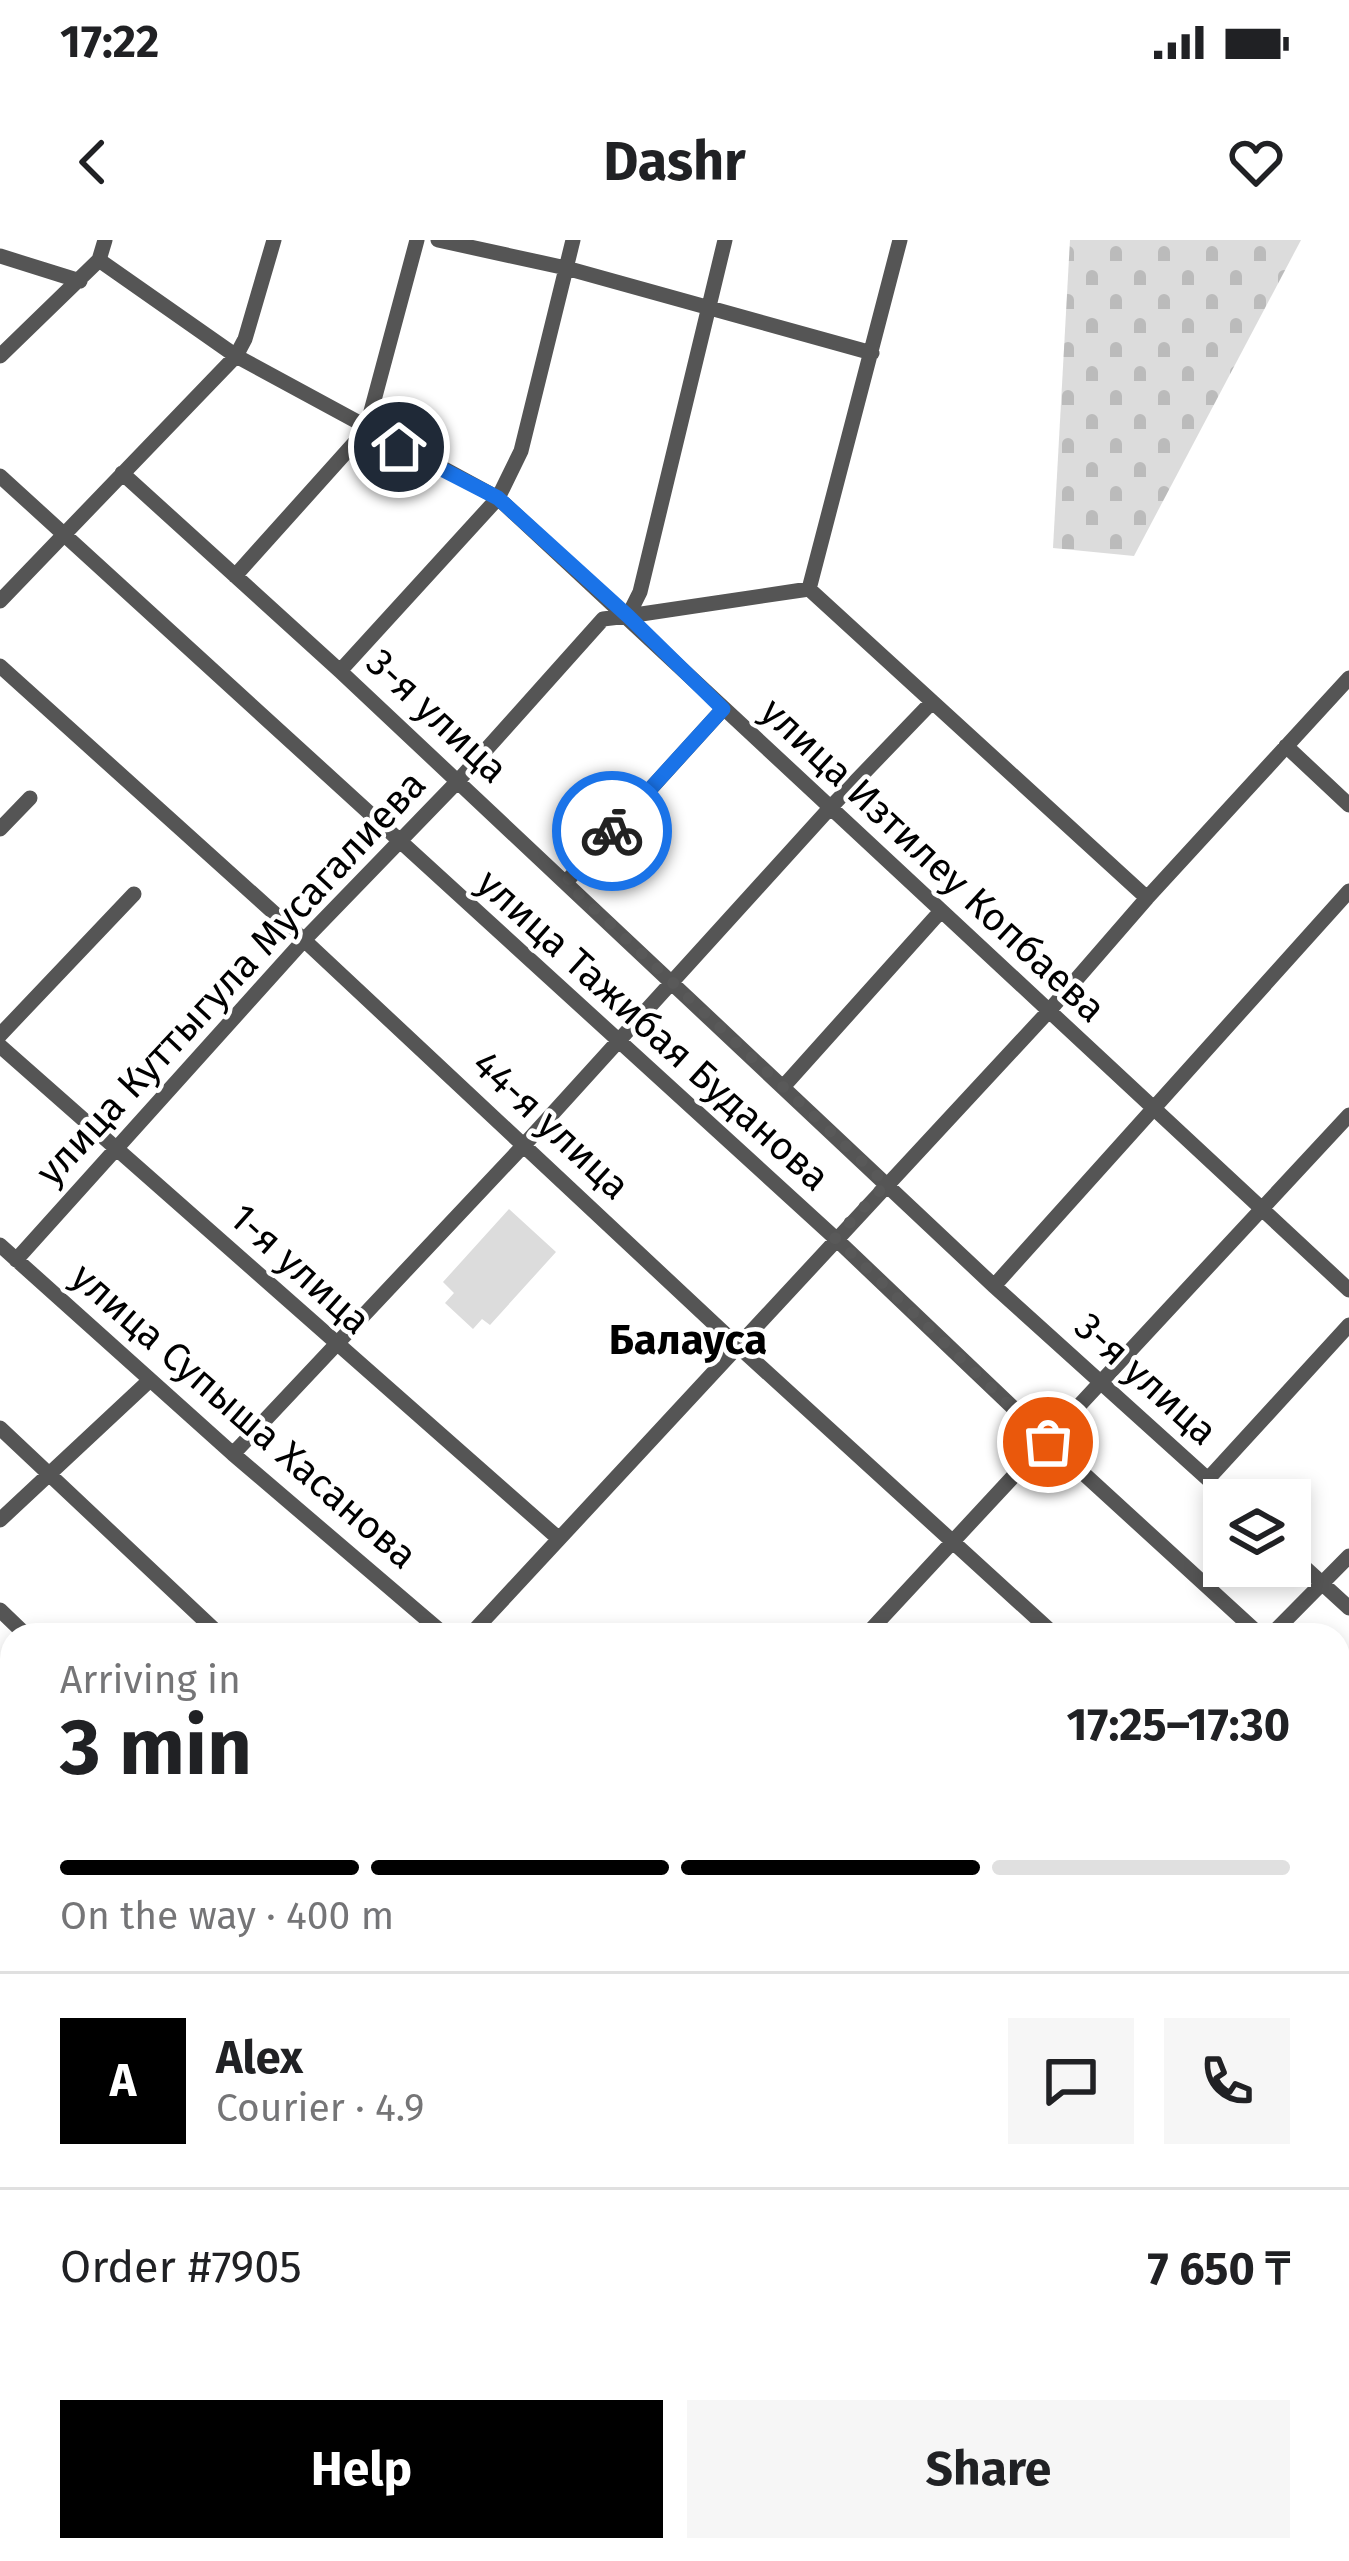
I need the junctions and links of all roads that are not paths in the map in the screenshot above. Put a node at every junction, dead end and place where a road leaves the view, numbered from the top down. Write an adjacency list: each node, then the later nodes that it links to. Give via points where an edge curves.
1 (105, 240): 9 (street)
2 (274, 240): 15 (street)
3 (417, 240): 16 (street)
4 (438, 240): 10 (street)
5 (573, 240): 10 (street)
6 (725, 240): 12 (street)
7 (900, 240): 13 (street)
8 (0, 256): 11 (street)
9 (99, 260): 11 (street); 15 (street, улица Изтилеу Копбаева)
10 (566, 268): 12 (street); 19 (street, via 521,451)
11 (80, 280): 14 (street)
12 (708, 305): 13 (street); 24 (street)
13 (872, 353): 22 (street)
14 (0, 356)
15 (236, 356): 16 (street, улица Изтилеу Копбаева); 17 (street)
16 (366, 430): 19 (street, улица Изтилеу Копбаева); 21 (street)
17 (122, 472): 20 (street); 21 (street, 3-я улица)
18 (0, 476): 20 (street, улица Тажибая Буданова)
19 (498, 498): 24 (street, улица Изтилеу Копбаева); 26 (street)
20 (64, 535): 23 (street); 36 (street, улица Тажибая Буданова)
21 (235, 575): 26 (street, 3-я улица)
22 (809, 589): 24 (street); 28 (street)
23 (0, 601)
24 (628, 616): 29 (street, улица Изтилеу Копбаева); 31 (street, улица Куттыгула Мусагалиева, via 603,620)
25 (0, 666): 42 (street, 44-я улица)
26 (340, 670): 31 (street, 3-я улица)
27 (1349, 678): 30 (street)
28 (932, 702): 34 (street); 40 (street)
29 (723, 709): 34 (street, улица Изтилеу Копбаева); 37 (street)
30 (1286, 746): 33 (street); 40 (street)
31 (458, 781): 36 (street, улица Куттыгула Мусагалиева); 37 (street, 3-я улица)
32 (30, 798): 35 (street)
33 (1349, 805)
34 (829, 809): 41 (street, улица Изтилеу Копбаева); 43 (street)
35 (0, 829)
36 (397, 841): 42 (street, улица Куттыгула Мусагалиева); 46 (street, улица Тажибая Буданова)
37 (566, 882): 43 (street, 3-я улица)
38 (1349, 891): 49 (street)
39 (134, 894): 45 (street)
40 (1147, 898): 44 (street)
41 (940, 913): 44 (street, улица Изтилеу Копбаева); 48 (street)
42 (304, 940): 51 (street, 44-я улица); 52 (street, улица Куттыгула Мусагалиева)
43 (672, 982): 46 (street); 48 (street, 3-я улица)
44 (1048, 1012): 49 (street, улица Изтилеу Копбаева); 53 (street)
45 (0, 1035)
46 (616, 1043): 51 (street); 55 (street, улица Тажибая Буданова)
47 (0, 1046): 52 (street, 1-я улица)
48 (783, 1087): 53 (street, 3-я улица)
49 (1153, 1109): 54 (street, улица Изтилеу Копбаева); 58 (street)
50 (1349, 1115): 54 (street)
51 (524, 1145): 61 (street); 62 (street, 44-я улица)
52 (118, 1151): 57 (street, улица Куттыгула Мусагалиева); 61 (street, 1-я улица)
53 (886, 1184): 55 (street); 58 (street, 3-я улица)
54 (1262, 1210): 59 (street, улица Изтилеу Копбаева); 64 (street)
55 (835, 1238): 62 (street); 66 (street, улица Тажибая Буданова)
56 (0, 1245): 57 (street, улица Супыша Хасанова)
57 (16, 1260): 63 (street, улица Супыша Хасанова)
58 (994, 1286): 64 (street, 3-я улица)
59 (1349, 1290)
60 (1349, 1325): 69 (street)
61 (336, 1346): 67 (street); 71 (street, 1-я улица)
62 (739, 1347): 71 (street); 72 (street, 44-я улица)
63 (150, 1380): 67 (street, улица Супыша Хасанова); 68 (street)
64 (1101, 1384): 66 (street); 69 (street, 3-я улица)
65 (0, 1428): 68 (street)
66 (1048, 1442): 72 (street); 82 (street, улица Тажибая Буданова)
67 (233, 1454): 78 (street, улица Супыша Хасанова)
68 (47, 1475): 70 (street); 77 (street)
69 (1208, 1479)
70 (0, 1520)
71 (558, 1538): 79 (street)
72 (954, 1540): 80 (street); 81 (street, 44-я улица)
73 (1349, 1556): 75 (street)
74 (1311, 1573): 75 (street)
75 (1323, 1584): 76 (street); 83 (street)
76 (1349, 1608)
77 (207, 1623)
78 (431, 1623)
79 (481, 1623)
80 (877, 1623)
81 (1042, 1623)
82 (1247, 1623)
83 (1282, 1623)

